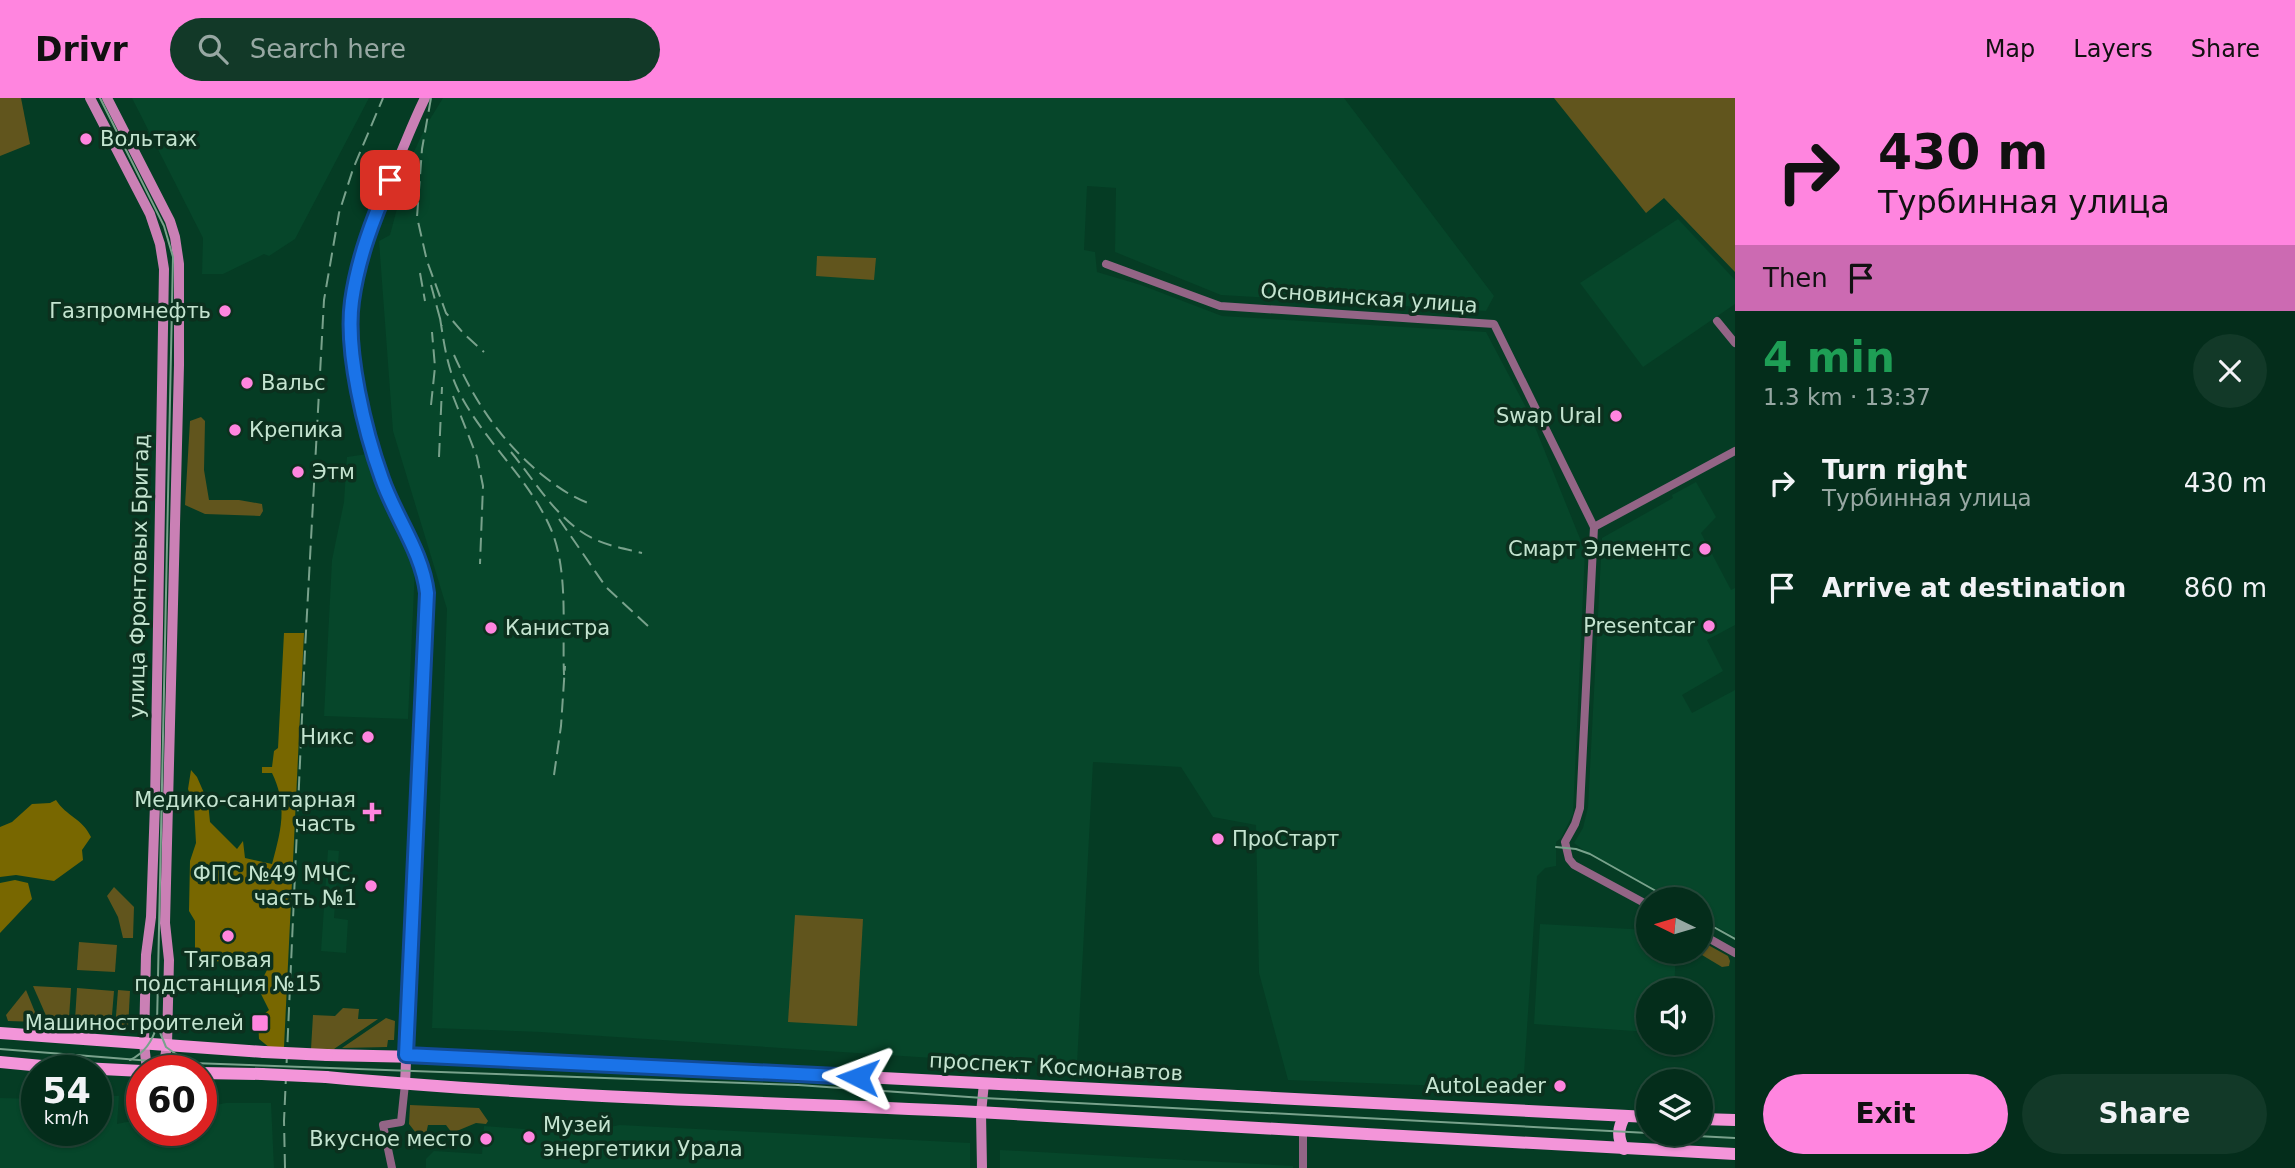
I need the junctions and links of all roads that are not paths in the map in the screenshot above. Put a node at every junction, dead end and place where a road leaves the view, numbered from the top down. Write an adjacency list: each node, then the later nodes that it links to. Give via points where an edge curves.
1 (90, 98): 13 (main road, улица Фронтовых Бригад, via 150,214 164,270 155,804)
2 (107, 98): 14 (main road, улица Фронтовых Бригад, via 170,221 179,264 165,923)
3 (425, 98): 17 (main road, via 368,233 351,314 366,423 382,480 418,552 427,593)
4 (1107, 264): 8 (street, Основинская улица, via 1220,306 1494,324)
5 (1717, 321): 6 (street)
6 (1735, 343)
7 (1735, 451): 8 (street)
8 (1594, 527): 9 (street, via 1580,807 1565,842 1574,865)
9 (1636, 899)
10 (1713, 941): 11 (street)
11 (1735, 953)
12 (0, 1033): 13 (main road, проспект Космонавтов)
13 (144, 1043): 14 (main road, проспект Космонавтов); 15 (main road, улица Фронтовых Бригад)
14 (167, 1045): 16 (main road, улица Фронтовых Бригад); 17 (main road, проспект Космонавтов, bridge)
15 (145, 1055)
16 (165, 1055)
17 (406, 1055): 21 (main road, проспект Космонавтов); 22 (main road)
18 (0, 1062): 19 (main road)
19 (126, 1070)
20 (217, 1073): 22 (main road, bridge)
21 (984, 1083): 23 (main road); 24 (main road, проспект Космонавтов)
22 (405, 1084): 23 (main road); 31 (street, via 401,1122 383,1125)
23 (981, 1113): 28 (main road); 32 (main road)
24 (1625, 1116): 25 (main road, проспект Космонавтов); 29 (main road, via 1619,1132)
25 (1636, 1116)
26 (1713, 1120): 27 (main road)
27 (1735, 1121)
28 (1303, 1131): 29 (main road); 33 (street)
29 (1624, 1149): 30 (main road)
30 (1735, 1154)
31 (392, 1168)
32 (982, 1168)
33 (1303, 1168)

